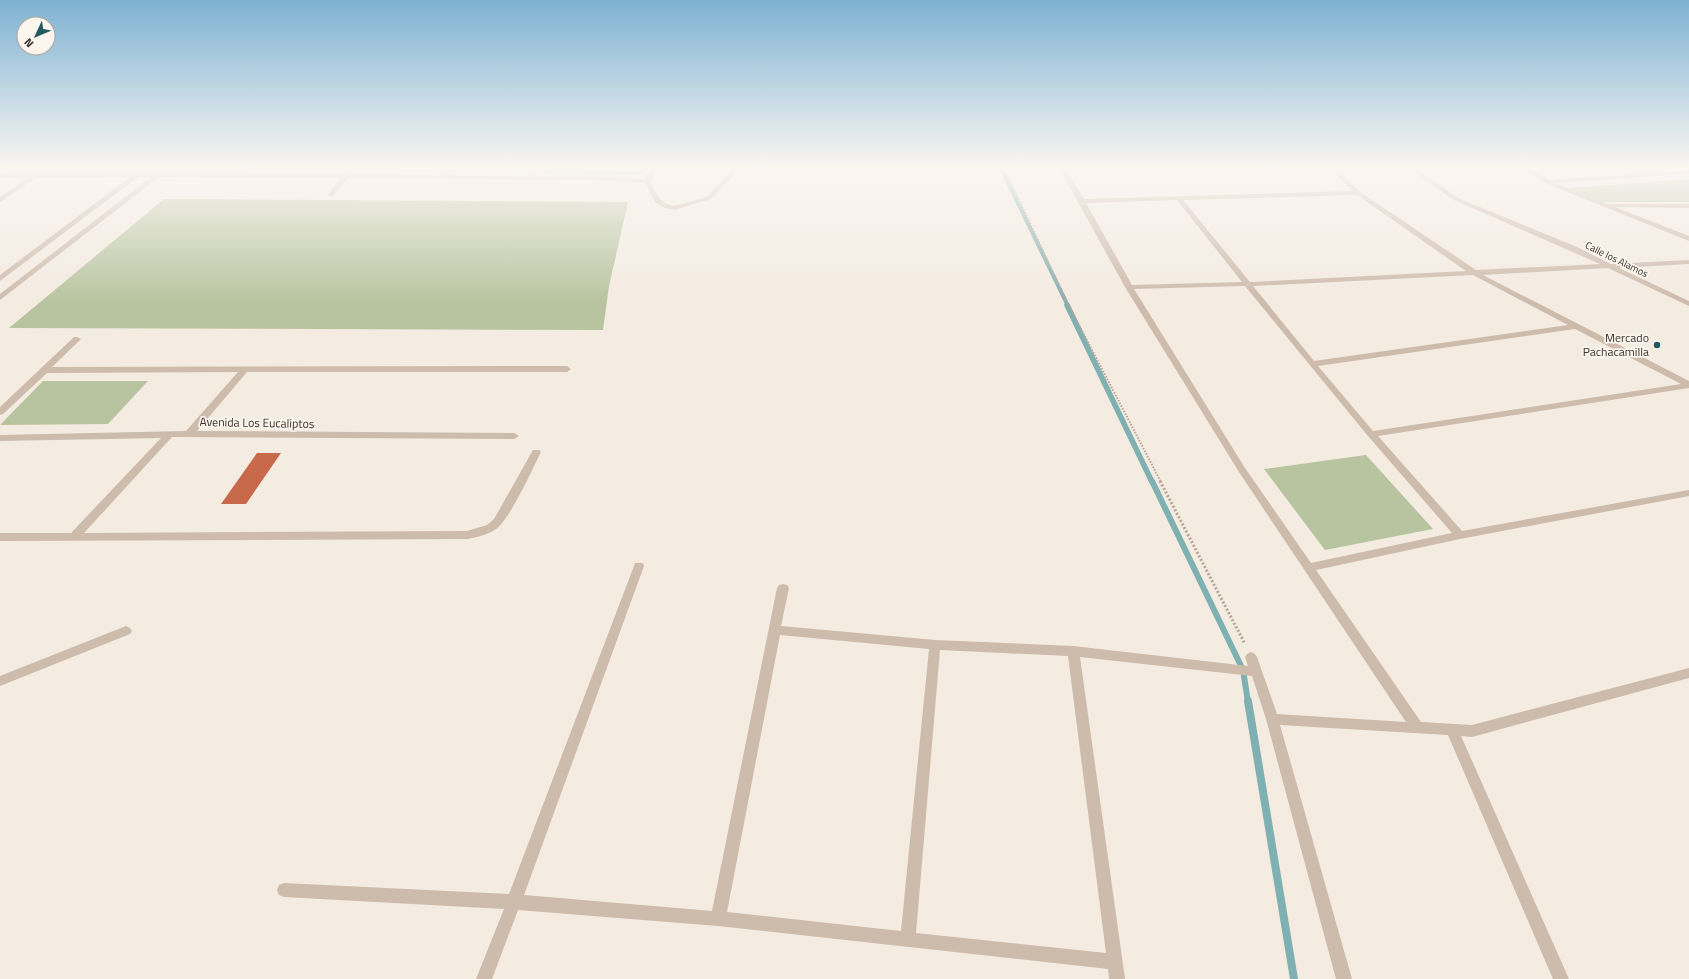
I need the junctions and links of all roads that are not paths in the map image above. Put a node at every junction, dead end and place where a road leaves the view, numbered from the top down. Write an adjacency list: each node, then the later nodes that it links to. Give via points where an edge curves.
1 (88, 212): 12 (street)
2 (111, 212): 15 (street)
3 (1088, 212): 14 (street)
4 (1189, 212): 13 (street)
5 (1385, 212): 11 (street)
6 (1486, 212): 10 (street, Calle los Alamos)
7 (1622, 212): 8 (street)
8 (1689, 239)
9 (1689, 262): 10 (street)
10 (1610, 266): 11 (street); 16 (street, Calle los Alamos)
11 (1476, 274): 13 (street); 17 (street)
12 (0, 278)
13 (1247, 284): 14 (street); 19 (street)
14 (1129, 287): 36 (street, via 1242,470)
15 (0, 298)
16 (1689, 304)
17 (1576, 326): 19 (street); 23 (street)
18 (77, 339): 22 (street)
19 (1312, 364): 26 (street)
20 (245, 369): 21 (street); 22 (street); 25 (street)
21 (567, 369)
22 (44, 370): 24 (street)
23 (1689, 384): 26 (street)
24 (0, 412)
25 (189, 434): 27 (street, Avenida Los Eucaliptos); 28 (street, Avenida Los Eucaliptos)
26 (1370, 434): 32 (street)
27 (169, 435): 29 (street, Avenida Los Eucaliptos); 34 (street)
28 (514, 436)
29 (0, 438)
30 (536, 452): 34 (street, via 495,525 467,534)
31 (1689, 493): 32 (street)
32 (1460, 535): 36 (street)
33 (0, 537): 34 (street)
34 (74, 537)
35 (639, 566): 50 (street)
36 (1309, 567): 47 (street)
37 (783, 588): 38 (street)
38 (775, 630): 40 (street); 51 (street)
39 (126, 631): 45 (street)
40 (935, 645): 41 (street); 52 (street)
41 (1074, 651): 43 (street); 53 (street)
42 (1252, 657): 43 (street)
43 (1256, 672): 46 (street)
44 (1689, 673): 48 (street, via 1472,731)
45 (0, 681)
46 (1272, 719): 47 (street); 56 (street)
47 (1418, 728): 48 (street)
48 (1452, 730): 57 (street)
49 (284, 890): 50 (street)
50 (514, 902): 51 (street); 54 (street)
51 (718, 918): 52 (street)
52 (908, 939): 53 (street)
53 (1115, 962): 55 (street)
54 (484, 979)
55 (1116, 979)
56 (1344, 979)
57 (1561, 979)

